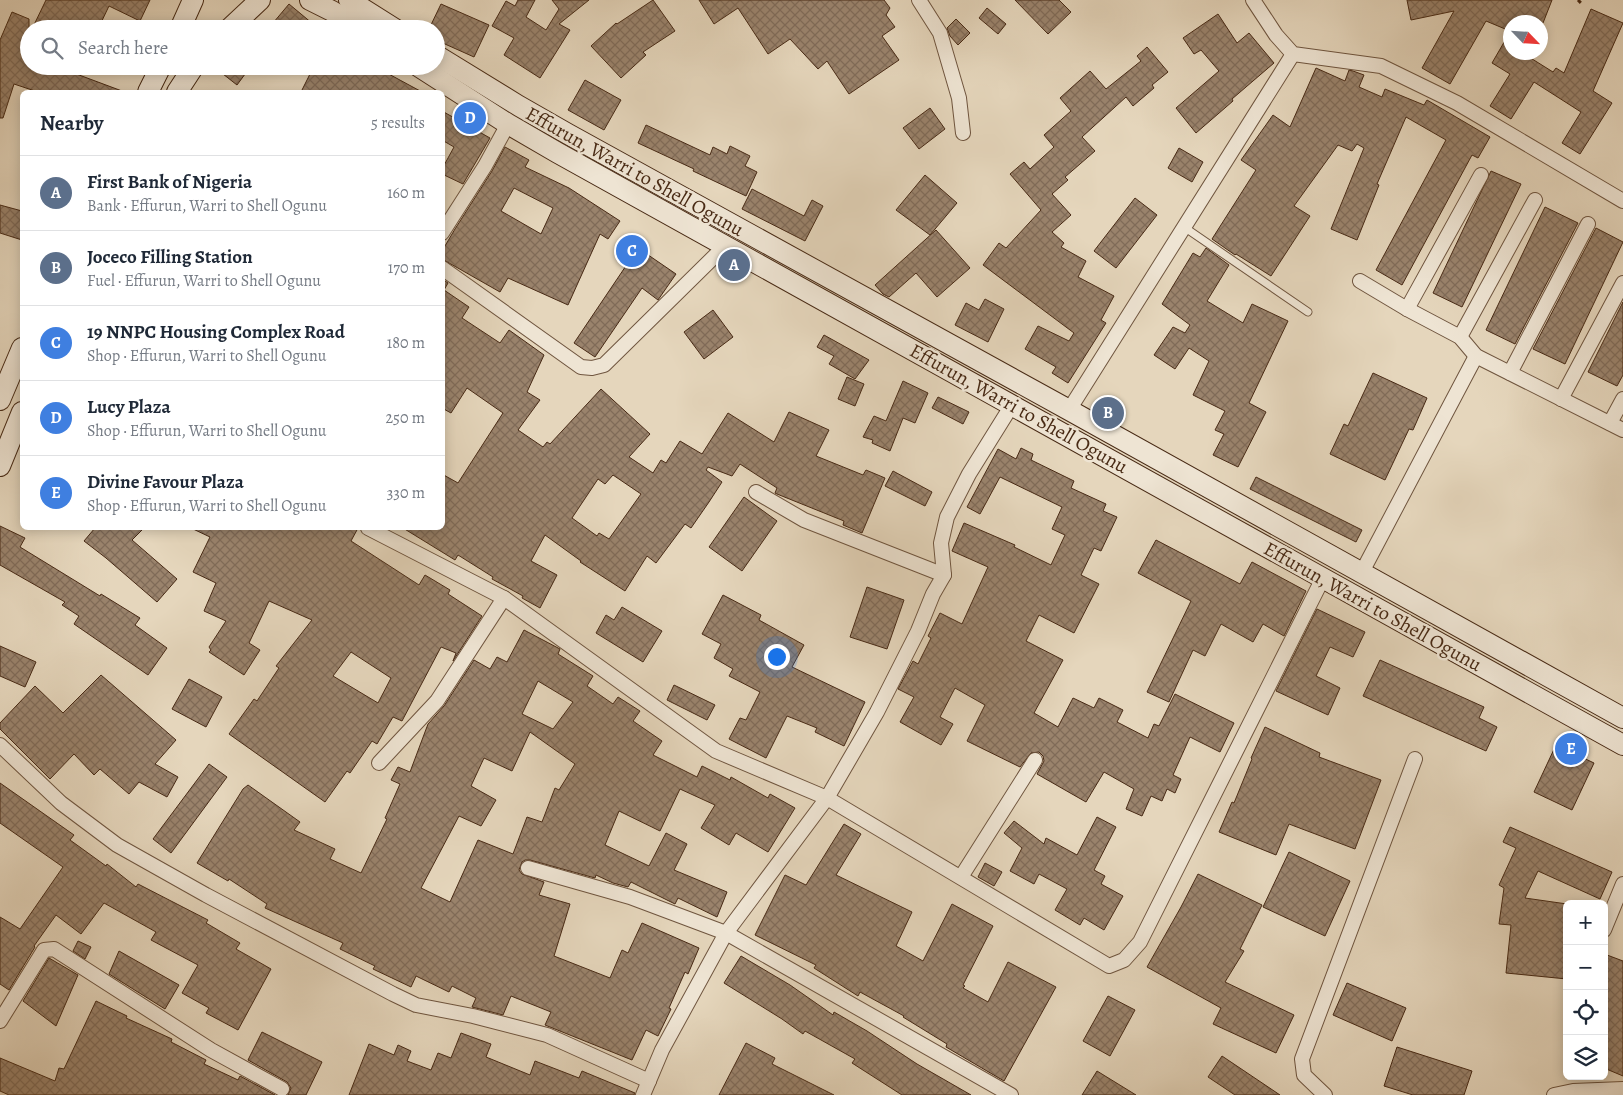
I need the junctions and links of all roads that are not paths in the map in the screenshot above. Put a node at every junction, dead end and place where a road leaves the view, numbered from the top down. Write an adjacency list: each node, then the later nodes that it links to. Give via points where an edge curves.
1 (193, 0): 7 (street)
2 (260, 0): 8 (street)
3 (310, 0): 9 (street)
4 (349, 0): 10 (street)
5 (919, 0): 19 (street, via 940,33 960,98)
6 (1253, 0): 11 (street)
7 (184, 20)
8 (239, 20)
9 (346, 20)
10 (380, 20)
11 (1292, 54): 22 (street, via 1381,66 1457,103); 24 (street)
12 (445, 61): 40 (street, Effurun, Warri to Shell Ogunu, via 576,139)
13 (156, 75): 16 (street)
14 (188, 75): 17 (street)
15 (432, 75): 18 (street, Effurun, Warri to Shell Ogunu)
16 (149, 90)
17 (178, 90)
18 (508, 124): 25 (street); 26 (street, Effurun, Warri to Shell Ogunu)
19 (963, 133)
20 (1481, 175): 30 (street)
21 (1535, 200): 32 (street)
22 (1623, 201)
23 (1588, 224): 35 (street)
24 (1183, 227): 31 (lane); 40 (street)
25 (445, 228)
26 (726, 245): 27 (street, via 604,365 592,368 581,367); 39 (street, Effurun, Warri to Shell Ogunu)
27 (445, 270)
28 (1360, 281): 30 (street)
29 (1623, 284): 36 (street)
30 (1407, 309): 32 (street)
31 (1308, 312)
32 (1460, 337): 34 (street)
33 (20, 353): 38 (street)
34 (1476, 356): 35 (street); 47 (street)
35 (1510, 373): 36 (street)
36 (1561, 399): 42 (street)
37 (1623, 399): 42 (street)
38 (0, 400)
39 (1012, 405): 48 (street, via 947,517 940,543); 49 (street, Effurun, Warri to Shell Ogunu)
40 (1069, 410): 47 (street, Effurun, Warri to Shell Ogunu)
41 (20, 417): 44 (street)
42 (1610, 423): 43 (street)
43 (1623, 430)
44 (0, 466)
45 (756, 492): 48 (street, via 804,520)
46 (372, 530): 50 (street)
47 (1362, 572): 51 (street, Effurun, Warri to Shell Ogunu)
48 (944, 575): 57 (street, via 877,712)
49 (1323, 578): 53 (street, Effurun, Warri to Shell Ogunu); 59 (street, via 1140,942 1124,960 1109,966)
50 (504, 598): 56 (street, via 437,701); 57 (street, via 716,751)
51 (1623, 718)
52 (0, 745): 64 (street, via 61,803 117,845 393,994 416,1005 547,1035)
53 (1623, 745)
54 (1415, 759): 67 (street, via 1302,1059 1304,1074)
55 (1035, 760): 59 (street)
56 (380, 763)
57 (827, 798): 59 (street); 62 (street)
58 (528, 868): 62 (street, via 630,896)
59 (961, 877)
60 (1623, 884): 61 (street)
61 (1608, 920)
62 (726, 933): 64 (street, via 662,1050); 69 (street)
63 (0, 1021): 65 (street, via 44,950 54,949 211,1050)
64 (649, 1081): 68 (street)
65 (282, 1089)
66 (1623, 1089): 70 (street)
67 (1317, 1093)
68 (643, 1095)
69 (1010, 1095)
70 (1554, 1095)

